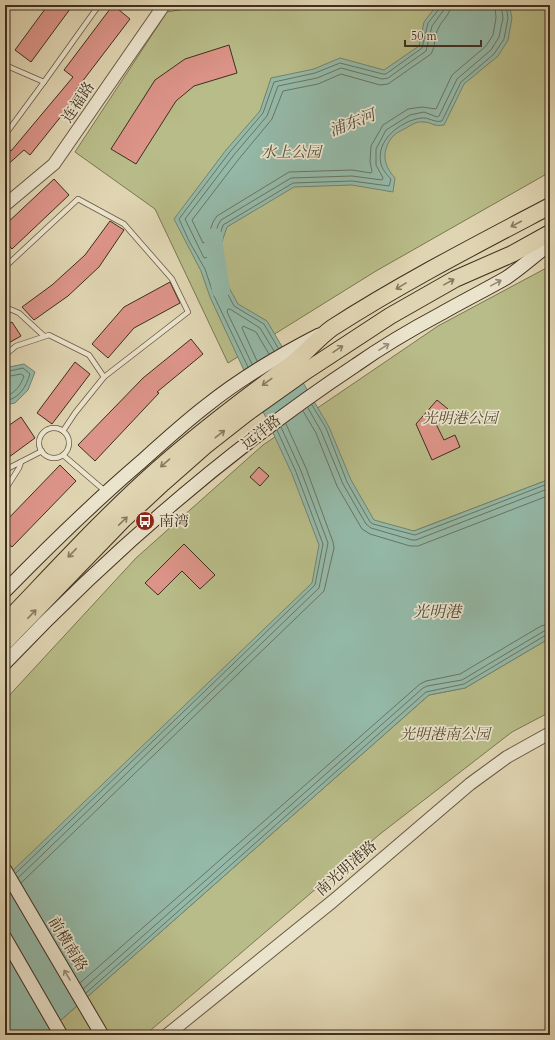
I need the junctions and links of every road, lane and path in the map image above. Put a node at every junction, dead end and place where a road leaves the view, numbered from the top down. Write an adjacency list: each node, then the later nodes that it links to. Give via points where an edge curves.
1 (99, 5): 4 (lane)
2 (163, 5): 6 (street, 连福路, via 54,164)
3 (5, 66): 4 (lane)
4 (44, 82): 5 (lane)
5 (5, 135)
6 (5, 205)
7 (550, 206): 14 (highway, one-way to 14, via 406,283 330,330)
8 (550, 233): 14 (highway, one-way to 8, via 359,336 455,279 512,254)
9 (550, 244): 26 (main road, 远洋路, one-way to 9, via 107,562 172,504 261,432 398,338 506,277)
10 (5, 267): 15 (lane, via 78,199 124,224 172,279 188,312)
11 (5, 307): 12 (lane, via 19,313)
12 (44, 336): 13 (lane, via 16,346); 15 (lane, via 49,335 89,355)
13 (5, 355)
14 (298, 360): 22 (main road, via 232,387 172,434); 24 (highway, one-way to 24, via 202,432 156,472 114,510); 25 (highway, one-way to 14, via 87,556 163,483 247,413)
15 (104, 377): 16 (lane)
16 (63, 431): 17 (lane, via 50,428 42,434 39,443); 18 (lane, via 69,443)
17 (42, 451): 18 (lane, via 49,457); 19 (lane)
18 (63, 455): 22 (lane)
19 (21, 462): 20 (lane); 21 (lane)
20 (5, 470)
21 (5, 490)
22 (106, 492): 23 (main road)
23 (5, 591)
24 (5, 623)
25 (5, 642)
26 (5, 663)
27 (550, 734): 32 (street, 南光明港路, via 507,757 470,784 333,901)
28 (5, 870): 31 (main road, 前横南路, one-way to 28)
29 (5, 938): 30 (main road)
30 (60, 1034)
31 (102, 1035)
32 (167, 1035)

